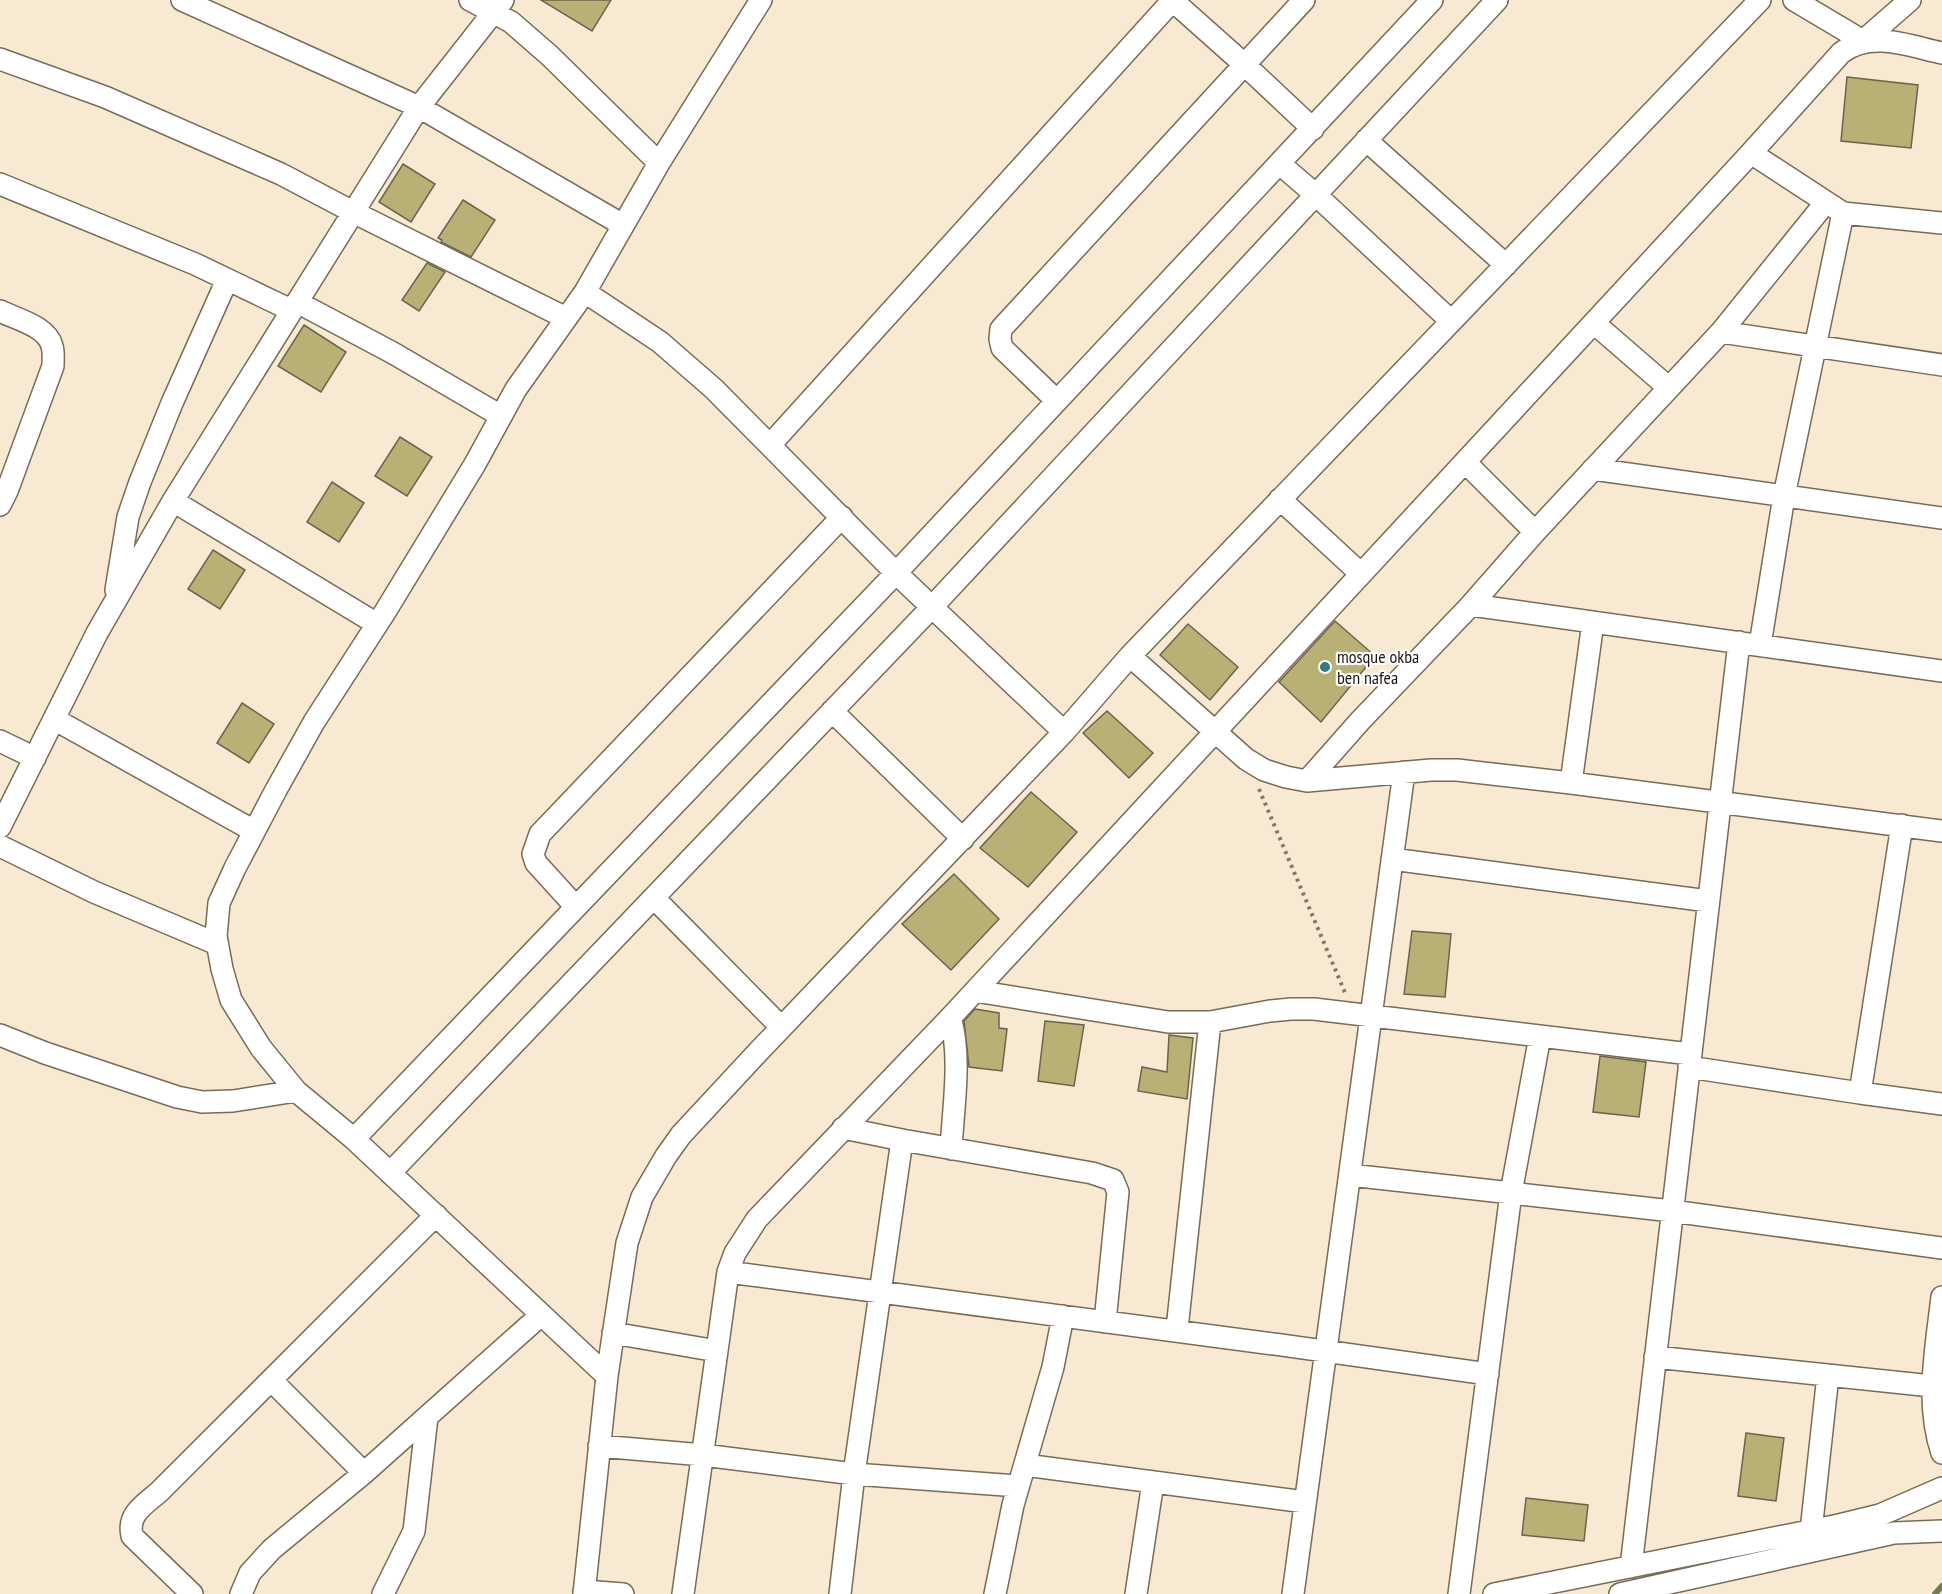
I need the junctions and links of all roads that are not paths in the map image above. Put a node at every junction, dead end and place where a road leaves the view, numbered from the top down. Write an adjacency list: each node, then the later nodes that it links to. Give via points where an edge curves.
1 (182, 0): 16 (street)
2 (470, 0): 11 (street)
3 (1172, 0): 15 (street); 42 (street)
4 (1304, 0): 15 (street)
5 (1432, 0): 17 (street)
6 (1497, 0): 18 (street)
7 (1760, 0): 28 (street)
8 (1794, 0): 12 (street)
9 (1910, 0): 12 (street)
10 (757, 1): 20 (street)
11 (499, 6): 16 (street); 20 (street)
12 (1863, 41): 13 (street); 19 (street, via 1841,53)
13 (1942, 52)
14 (0, 59): 25 (street, via 105,97 281,174)
15 (1245, 65): 17 (street); 40 (street, via 1001,329 1002,348)
16 (418, 107): 25 (street); 27 (street)
17 (1313, 129): 21 (street)
18 (1366, 140): 23 (street); 28 (street)
19 (1751, 153): 24 (street); 35 (street)
20 (659, 163): 27 (street)
21 (1280, 164): 23 (street); 40 (street)
22 (0, 184): 29 (street)
23 (1316, 195): 34 (street); 56 (street)
24 (1835, 207): 26 (street); 36 (street); 37 (street)
25 (353, 212): 31 (street); 33 (street)
26 (1942, 223)
27 (623, 225): 30 (street)
28 (1506, 265): 34 (street)
29 (227, 280): 31 (street); 54 (street, via 140,482 128,517)
30 (585, 292): 33 (street); 42 (street, via 660,342)
31 (294, 306): 41 (street, via 393,354); 47 (street)
32 (0, 311): 48 (street, via 39,329 53,347 52,366)
33 (566, 318): 41 (street)
34 (1451, 321): 46 (street)
35 (1594, 323): 39 (street); 43 (street)
36 (1721, 332): 37 (street); 39 (street)
37 (1814, 346): 38 (street); 45 (street)
38 (1942, 365)
39 (1669, 388): 44 (street)
40 (1057, 401): 52 (street)
41 (501, 416): 58 (street)
42 (770, 445): 49 (street)
43 (1465, 462): 51 (street); 53 (street)
44 (1593, 469): 45 (street); 51 (street)
45 (1784, 496): 50 (street); 60 (street)
46 (1280, 499): 53 (street); 61 (street)
47 (172, 501): 54 (street); 58 (street)
48 (0, 505)
49 (842, 517): 52 (street); 82 (street, via 540,834 533,854 536,863)
50 (1942, 518)
51 (1534, 532): 55 (street)
52 (896, 573): 56 (street); 82 (street)
53 (1361, 574): 66 (street)
54 (114, 603): 64 (street)
55 (1471, 605): 57 (street); 70 (street)
56 (932, 607): 63 (street); 65 (street)
57 (1593, 622): 59 (street); 71 (street)
58 (377, 624): 75 (street, via 314,722)
59 (1739, 642): 60 (street); 72 (street)
60 (1760, 645): 62 (street)
61 (1130, 656): 65 (street); 66 (street)
62 (1942, 671)
63 (832, 711): 77 (street); 80 (street)
64 (54, 719): 68 (street); 75 (street)
65 (1064, 732): 77 (street)
66 (1214, 733): 70 (street, via 1264,770); 84 (street)
67 (0, 741): 68 (street)
68 (35, 758): 74 (street)
69 (1404, 772): 70 (street); 71 (street, via 1457,770); 79 (street)
70 (1307, 781)
71 (1571, 783): 72 (street)
72 (1720, 802): 73 (street); 81 (street)
73 (1902, 825): 76 (street); 93 (street)
74 (0, 827)
75 (254, 831): 83 (street, via 219,903)
76 (1942, 831)
77 (963, 839): 88 (street)
78 (0, 846): 83 (street, via 94,892)
79 (1392, 859): 81 (street); 85 (street)
80 (654, 898): 88 (street); 99 (street)
81 (1708, 901): 91 (street)
82 (576, 907): 96 (street)
83 (218, 944): 92 (street, via 231,1000 261,1048)
84 (975, 991): 86 (street); 87 (street, via 1167,1022)
85 (1363, 1016): 87 (street, via 1290,1009); 90 (street); 100 (street)
86 (950, 1017): 95 (street); 98 (street, via 956,1051)
87 (1210, 1022): 111 (street)
88 (781, 1027): 112 (street, via 681,1136 642,1197 627,1243)
89 (0, 1035): 92 (street, via 177,1097 202,1102)
90 (1540, 1036): 91 (street); 101 (street)
91 (1690, 1061): 93 (street); 102 (street)
92 (296, 1091): 96 (street)
93 (1860, 1093): 94 (street)
94 (1942, 1104)
95 (843, 1128): 97 (street); 105 (street, via 757,1219)
96 (354, 1139): 99 (street)
97 (902, 1140): 98 (street); 106 (street)
98 (951, 1149): 110 (street, via 1113,1180 1118,1192)
99 (390, 1173): 103 (street)
100 (1350, 1175): 101 (street); 114 (street)
101 (1511, 1193): 102 (street); 116 (street)
102 (1672, 1211): 104 (street); 115 (street)
103 (436, 1215): 108 (street); 119 (street)
104 (1942, 1248)
105 (728, 1272): 106 (street); 113 (street)
106 (881, 1292): 109 (street); 127 (street)
107 (1942, 1297): 120 (street)
108 (541, 1315): 118 (street); 121 (street)
109 (1064, 1316): 110 (street); 125 (street)
110 (1105, 1322): 111 (street)
111 (1177, 1329): 114 (street)
112 (613, 1333): 113 (street); 118 (street)
113 (717, 1351): 124 (street)
114 (1326, 1351): 116 (street); 131 (street)
115 (1655, 1357): 117 (street); 134 (street)
116 (1488, 1374): 146 (street)
117 (1827, 1375): 120 (street); 132 (street)
118 (607, 1376): 122 (street)
119 (271, 1380): 126 (street); 137 (street, via 132,1520 132,1536)
120 (1932, 1386): 123 (street, via 1936,1434)
121 (428, 1417): 126 (street); 139 (street, via 414,1531)
122 (599, 1446): 124 (street); 136 (street)
123 (1942, 1453)
124 (703, 1455): 127 (street); 141 (street)
125 (1025, 1465): 128 (street); 129 (street)
126 (364, 1473): 138 (street, via 272,1549 250,1573)
127 (854, 1474): 129 (street); 142 (street)
128 (1153, 1482): 131 (street); 144 (street)
129 (1018, 1486): 143 (street)
130 (1942, 1488): 132 (street, via 1880,1515)
131 (1305, 1502): 145 (street)
132 (1811, 1531): 134 (street)
133 (1942, 1531): 148 (street, via 1894,1533)
134 (1631, 1567): 135 (street)
135 (1570, 1586): 147 (street)
136 (584, 1593): 140 (street)
137 (192, 1594)
138 (241, 1594)
139 (383, 1594)
140 (623, 1594)
141 (682, 1594)
142 (840, 1594)
143 (995, 1594)
144 (1136, 1594)
145 (1293, 1594)
146 (1459, 1594)
147 (1494, 1594)
148 (1620, 1594)

